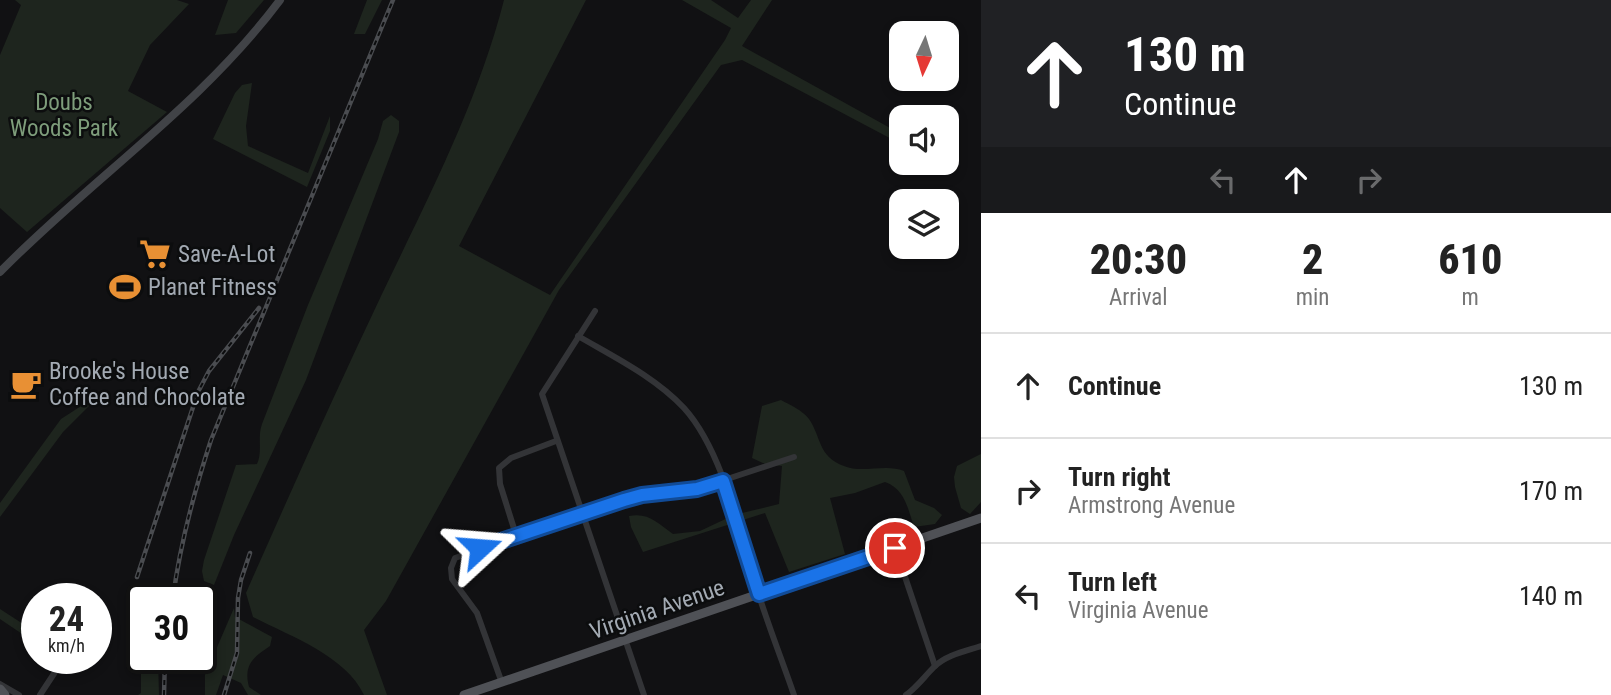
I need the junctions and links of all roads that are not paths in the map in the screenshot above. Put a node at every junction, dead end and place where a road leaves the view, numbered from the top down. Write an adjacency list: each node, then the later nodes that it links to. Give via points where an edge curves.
1 (280, 0): 2 (main road, via 197,94)
2 (0, 272)
3 (595, 311): 4 (street)
4 (578, 336): 5 (street, via 542,394); 7 (street, via 658,384 682,406 704,435)
5 (556, 441): 8 (street); 10 (street, via 510,458 499,468 498,479)
6 (794, 457): 7 (street)
7 (723, 481): 8 (street, via 642,495); 12 (street)
8 (581, 513): 10 (street); 13 (street)
9 (981, 518): 11 (main road, Virginia Avenue)
10 (516, 535): 17 (street, via 462,554 451,568 452,579 481,621)
11 (895, 548): 12 (main road, Virginia Avenue); 15 (street)
12 (759, 594): 13 (main road, Virginia Avenue); 24 (street)
13 (625, 641): 17 (main road, Virginia Avenue); 23 (street)
14 (981, 646): 15 (street)
15 (935, 666): 25 (street)
16 (54, 674): 21 (street)
17 (502, 683): 22 (main road, Virginia Avenue)
18 (0, 687): 19 (main road); 20 (street)
19 (5, 695)
20 (19, 695)
21 (40, 695)
22 (464, 695)
23 (644, 695)
24 (794, 695)
25 (906, 695)

